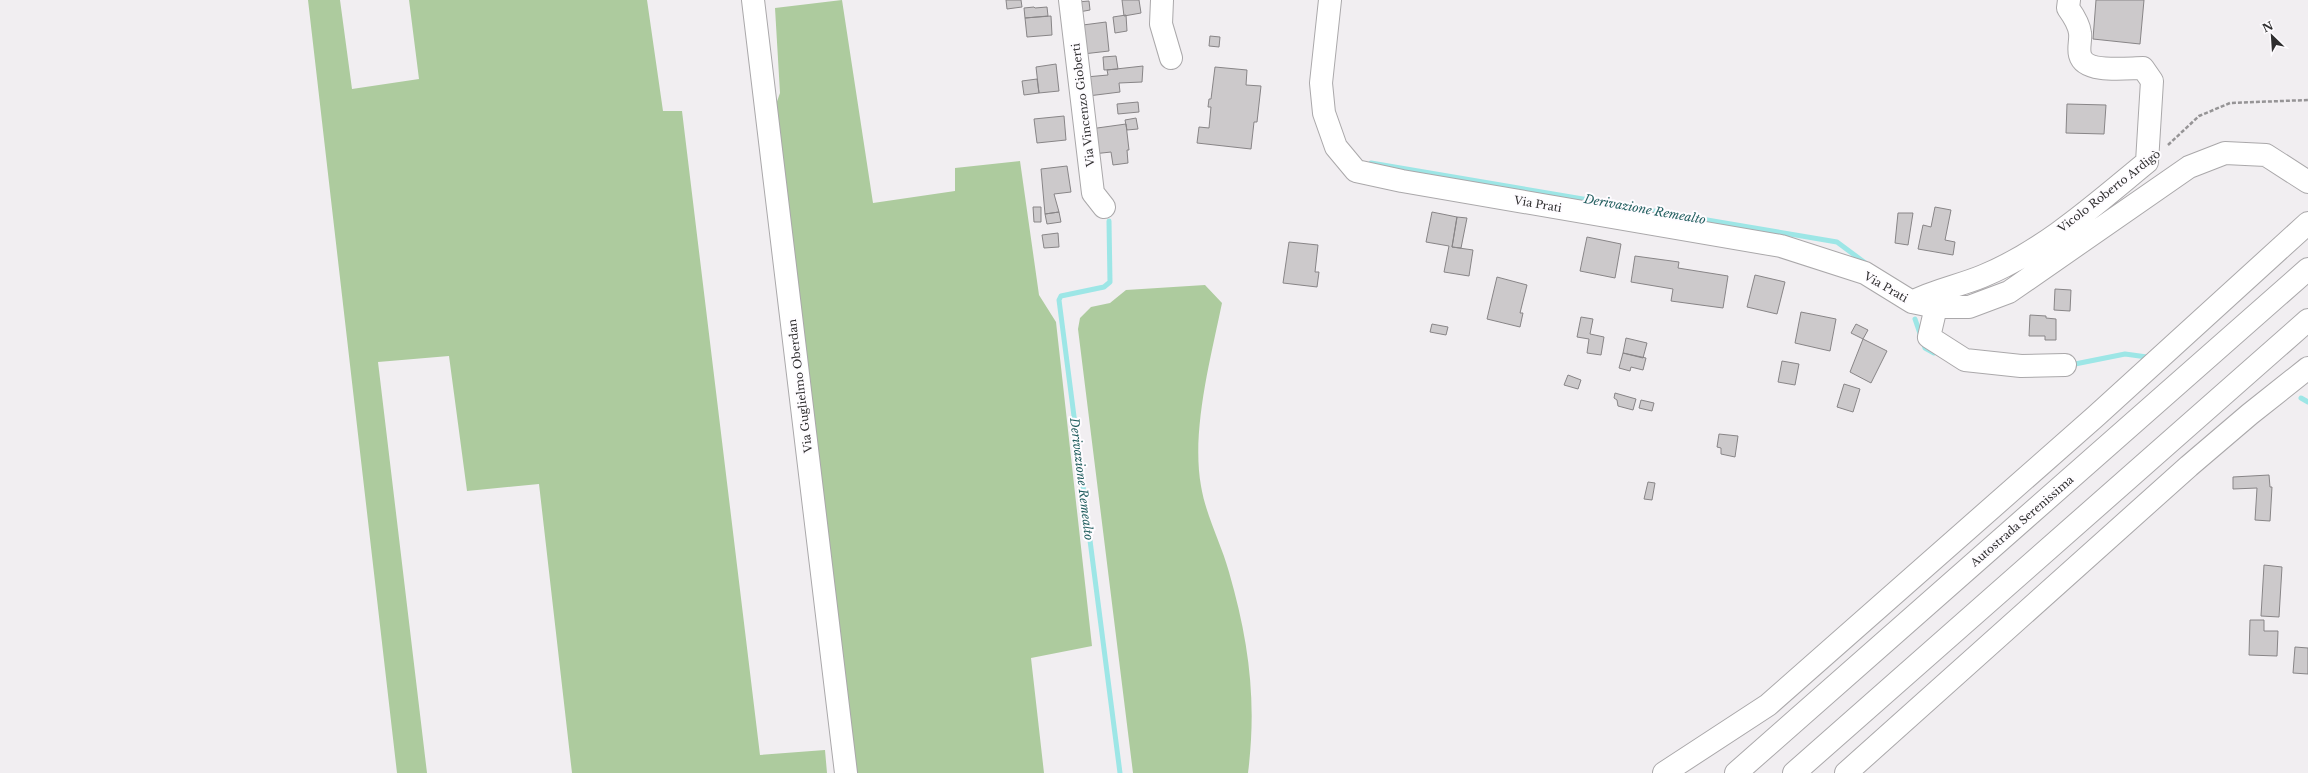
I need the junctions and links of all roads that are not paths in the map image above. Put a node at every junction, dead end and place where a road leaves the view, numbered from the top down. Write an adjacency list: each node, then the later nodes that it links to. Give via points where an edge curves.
1 (753, 0): 16 (main road, Via Guglielmo Oberdan)
2 (1070, 0): 8 (main road, Via Vincenzo Gioberti, via 1093,193)
3 (1162, 0): 6 (main road, via 1161,24)
4 (1330, 0): 11 (main road, Via Prati, via 1321,83 1324,113 1336,147 1356,171 1781,246 1865,273)
5 (2069, 0): 11 (main road, Vicolo Roberto Ardigò, via 2068,8 2080,32 2079,55 2084,62 2092,68 2143,68 2152,81 2147,162 2034,249 1983,276 1930,292)
6 (1171, 58)
7 (2307, 180): 12 (main road, Via Prati, via 2266,155 2225,153 2189,167 2009,292 1969,307)
8 (1104, 207)
9 (2308, 223): 17 (main road, via 2096,416 1783,692 1749,718)
10 (2308, 269): 18 (main road, Autostrada Serenissima)
11 (1912, 302): 12 (main road, Via Prati)
12 (1936, 307): 14 (main road, via 1929,337 1965,360 2021,366)
13 (2308, 320): 19 (main road)
14 (2064, 365)
15 (2308, 368): 20 (main road, via 2250,414)
16 (846, 773)
17 (1664, 773)
18 (1736, 773)
19 (1794, 773)
20 (1846, 773)

